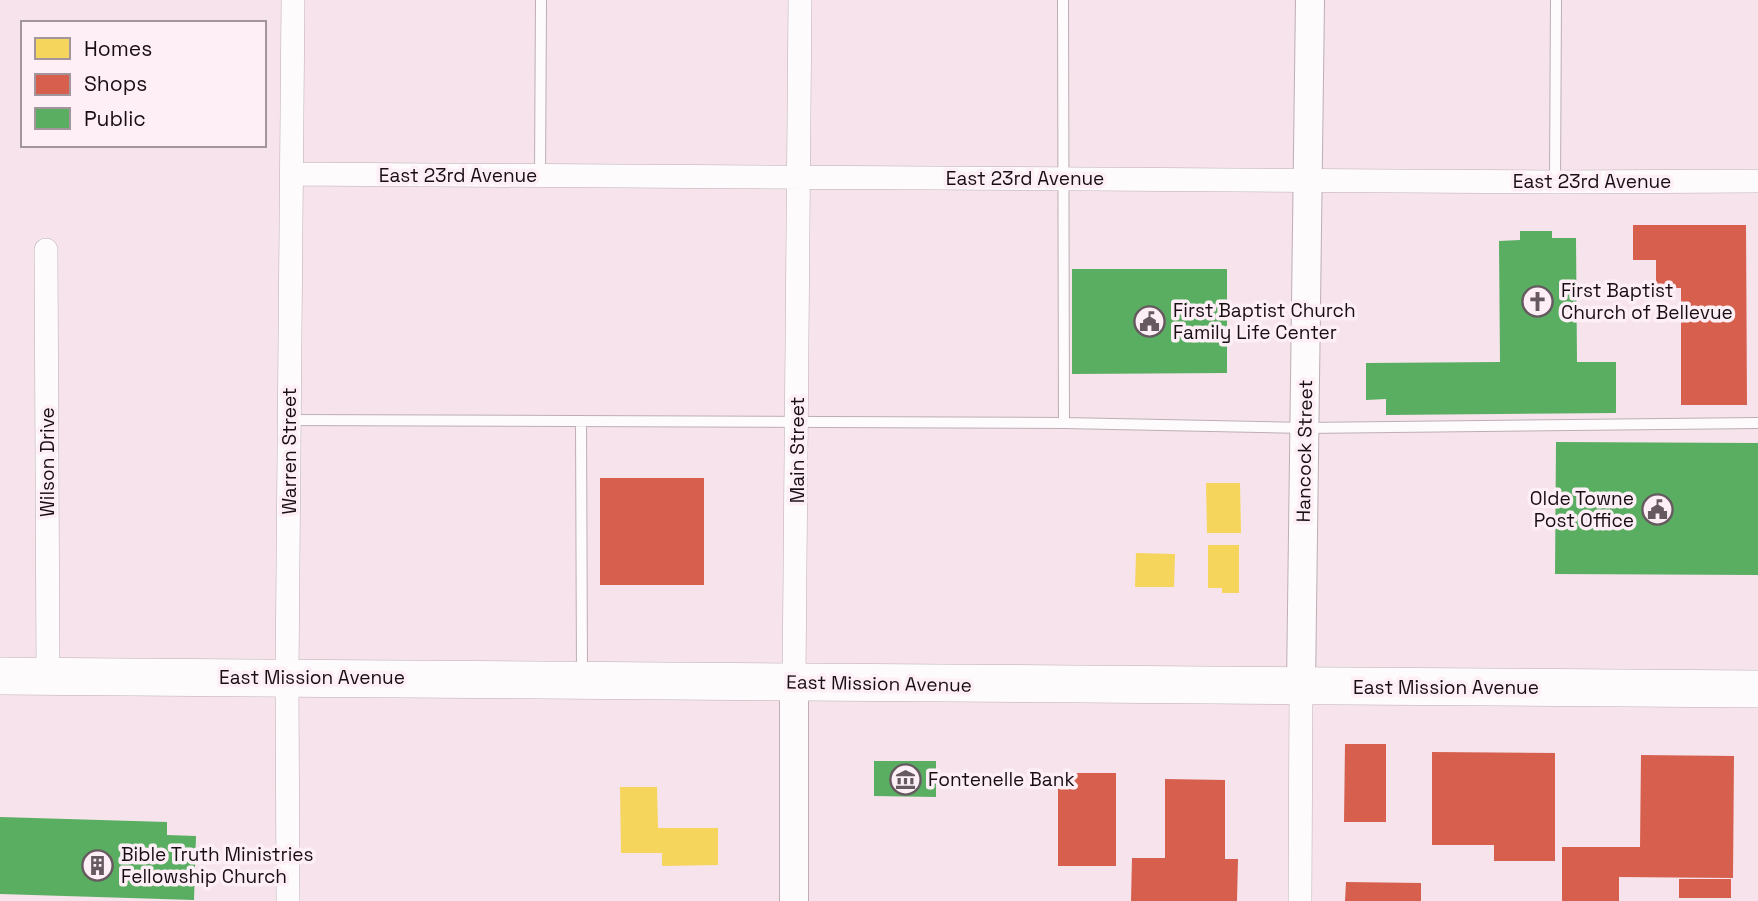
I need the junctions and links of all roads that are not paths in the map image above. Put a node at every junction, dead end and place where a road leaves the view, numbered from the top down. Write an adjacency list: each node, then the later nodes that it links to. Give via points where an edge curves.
1 (293, 0): 7 (street, Warren Street)
2 (541, 0): 8 (lane)
3 (800, 0): 9 (street, Main Street)
4 (1063, 0): 10 (lane)
5 (1310, 0): 11 (street, Hancock Street)
6 (1556, 0): 13 (lane)
7 (292, 174): 8 (street, East 23rd Avenue); 15 (street, Warren Street)
8 (540, 175): 9 (street, East 23rd Avenue)
9 (797, 176): 10 (street, East 23rd Avenue); 17 (street, Main Street)
10 (1062, 178): 11 (street, East 23rd Avenue); 18 (lane)
11 (1308, 180): 13 (street, East 23rd Avenue); 20 (street, Hancock Street)
12 (1758, 181): 13 (street, East 23rd Avenue)
13 (1555, 182)
14 (46, 250): 21 (street, Wilson Drive)
15 (289, 420): 16 (lane); 23 (street, Warren Street)
16 (581, 422): 17 (lane); 24 (lane)
17 (797, 423): 18 (lane); 25 (street, Main Street)
18 (1064, 423): 20 (lane)
19 (1758, 423): 20 (lane)
20 (1304, 428): 26 (street, Hancock Street)
21 (48, 675): 22 (main road, East Mission Avenue); 23 (main road, East Mission Avenue)
22 (0, 676)
23 (287, 677): 24 (main road, East Mission Avenue); 28 (street, Warren Street)
24 (582, 680): 25 (main road, East Mission Avenue)
25 (794, 683): 26 (main road, East Mission Avenue); 29 (street, Main Street)
26 (1301, 686): 27 (main road, East Mission Avenue); 30 (street, Hancock Street)
27 (1758, 689)
28 (288, 901)
29 (794, 901)
30 (1300, 901)

